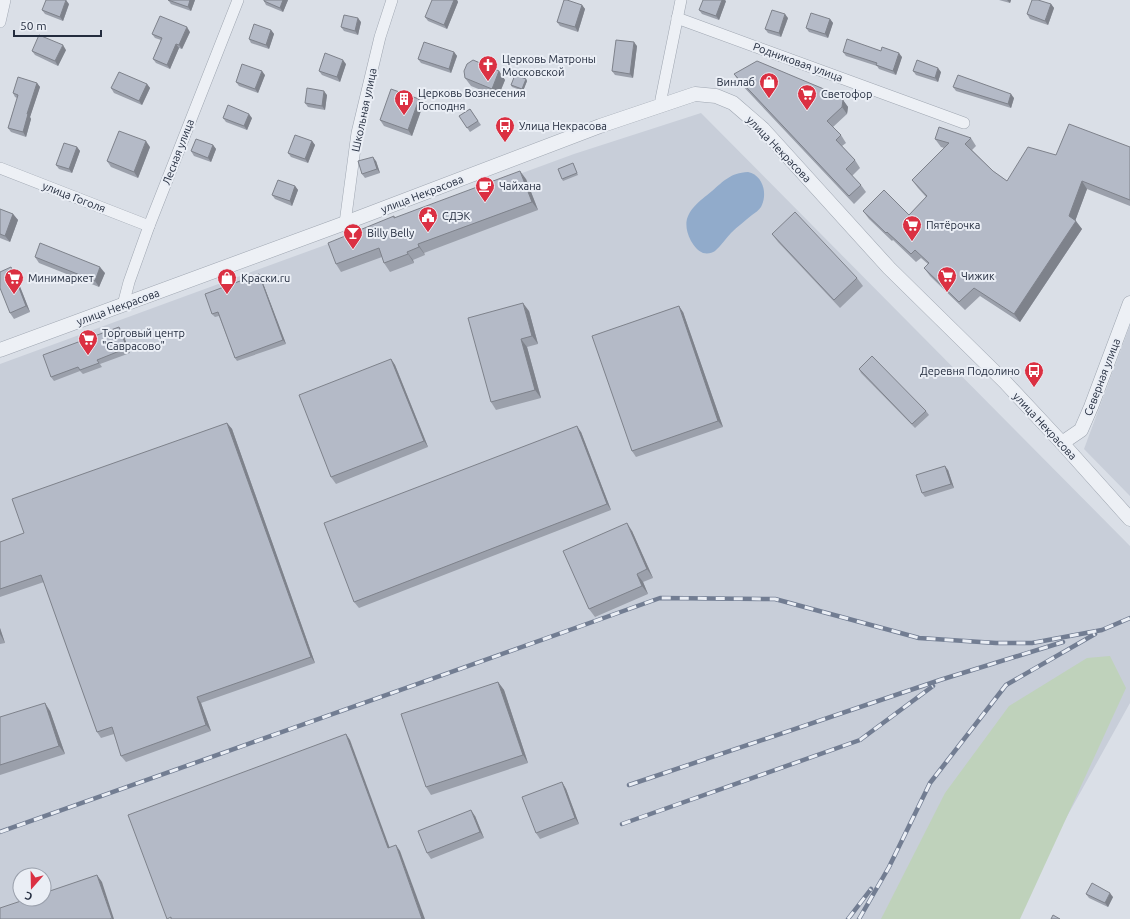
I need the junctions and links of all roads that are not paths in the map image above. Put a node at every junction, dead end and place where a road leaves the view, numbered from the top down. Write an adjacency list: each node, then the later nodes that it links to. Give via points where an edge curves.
1 (5, 0): 6 (street)
2 (238, 0): 11 (street, Лесная улица)
3 (392, 0): 10 (street, Школьная улица, via 380,37 357,132)
4 (681, 0): 5 (street)
5 (677, 18): 7 (street); 8 (street, Родниковая улица)
6 (0, 22)
7 (661, 106): 10 (street, улица Некрасова, via 600,126); 15 (street, улица Некрасова, via 695,94 716,96 733,103 763,129 890,268)
8 (964, 123)
9 (0, 168): 11 (street, улица Гоголя)
10 (345, 223): 13 (street, улица Некрасова)
11 (149, 226): 13 (street, Лесная улица)
12 (1130, 303): 15 (street, Северная улица, via 1081,430)
13 (123, 305): 14 (street, улица Некрасова)
14 (0, 350)
15 (1062, 442): 16 (street, улица Некрасова)
16 (1130, 519)

